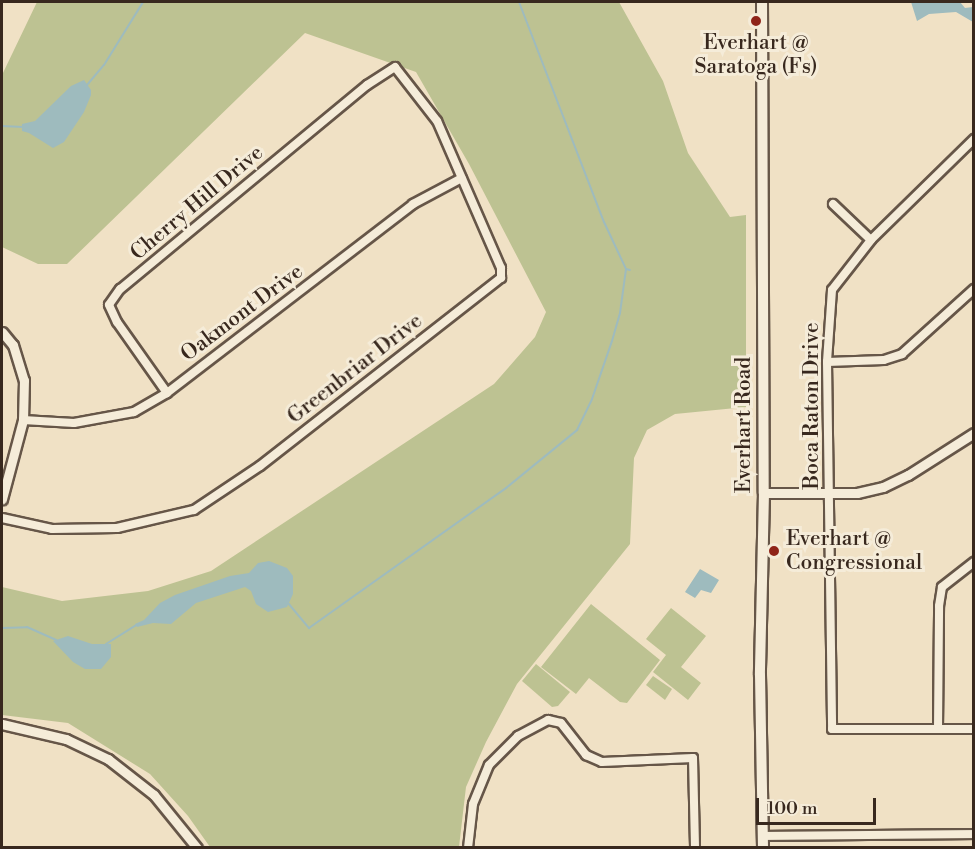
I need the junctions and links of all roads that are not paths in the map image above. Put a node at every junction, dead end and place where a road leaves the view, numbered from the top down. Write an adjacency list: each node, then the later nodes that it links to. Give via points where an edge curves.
1 (762, 2): 13 (main road, Everhart Road)
2 (395, 67): 4 (street, Greenbriar Drive, via 437,121); 10 (street, Cherry Hill Drive, via 367,85 129,282 109,305)
3 (974, 139): 6 (street, Boca Raton Drive)
4 (462, 178): 10 (street, Oakmont Drive, via 413,204); 16 (street, Greenbriar Drive, via 501,268 501,278 260,466 194,510 117,528 52,529)
5 (833, 204): 6 (street)
6 (871, 240): 9 (street, Boca Raton Drive, via 832,290)
7 (974, 289): 9 (street, via 902,354 884,360)
8 (2, 332): 11 (street, via 13,345 24,380)
9 (826, 362): 14 (street, Boca Raton Drive)
10 (167, 393): 11 (street, Oakmont Drive, via 134,412 74,423)
11 (23, 420): 15 (street)
12 (974, 433): 14 (street, via 883,487 857,493)
13 (764, 493): 14 (street); 22 (main road, Everhart Road, via 760,675)
14 (829, 493): 19 (street, Boca Raton Drive, via 832,729)
15 (2, 499)
16 (2, 518)
17 (974, 562): 19 (street, via 942,587)
18 (2, 724): 23 (street, via 66,739 108,759 154,795)
19 (938, 729): 20 (street)
20 (974, 729)
21 (974, 834): 22 (street)
22 (763, 836): 26 (main road, Everhart Road)
23 (197, 848)
24 (468, 848): 25 (street, via 473,804 489,765 518,736 548,720 561,723 586,755 602,762 693,758)
25 (695, 848)
26 (763, 848)

